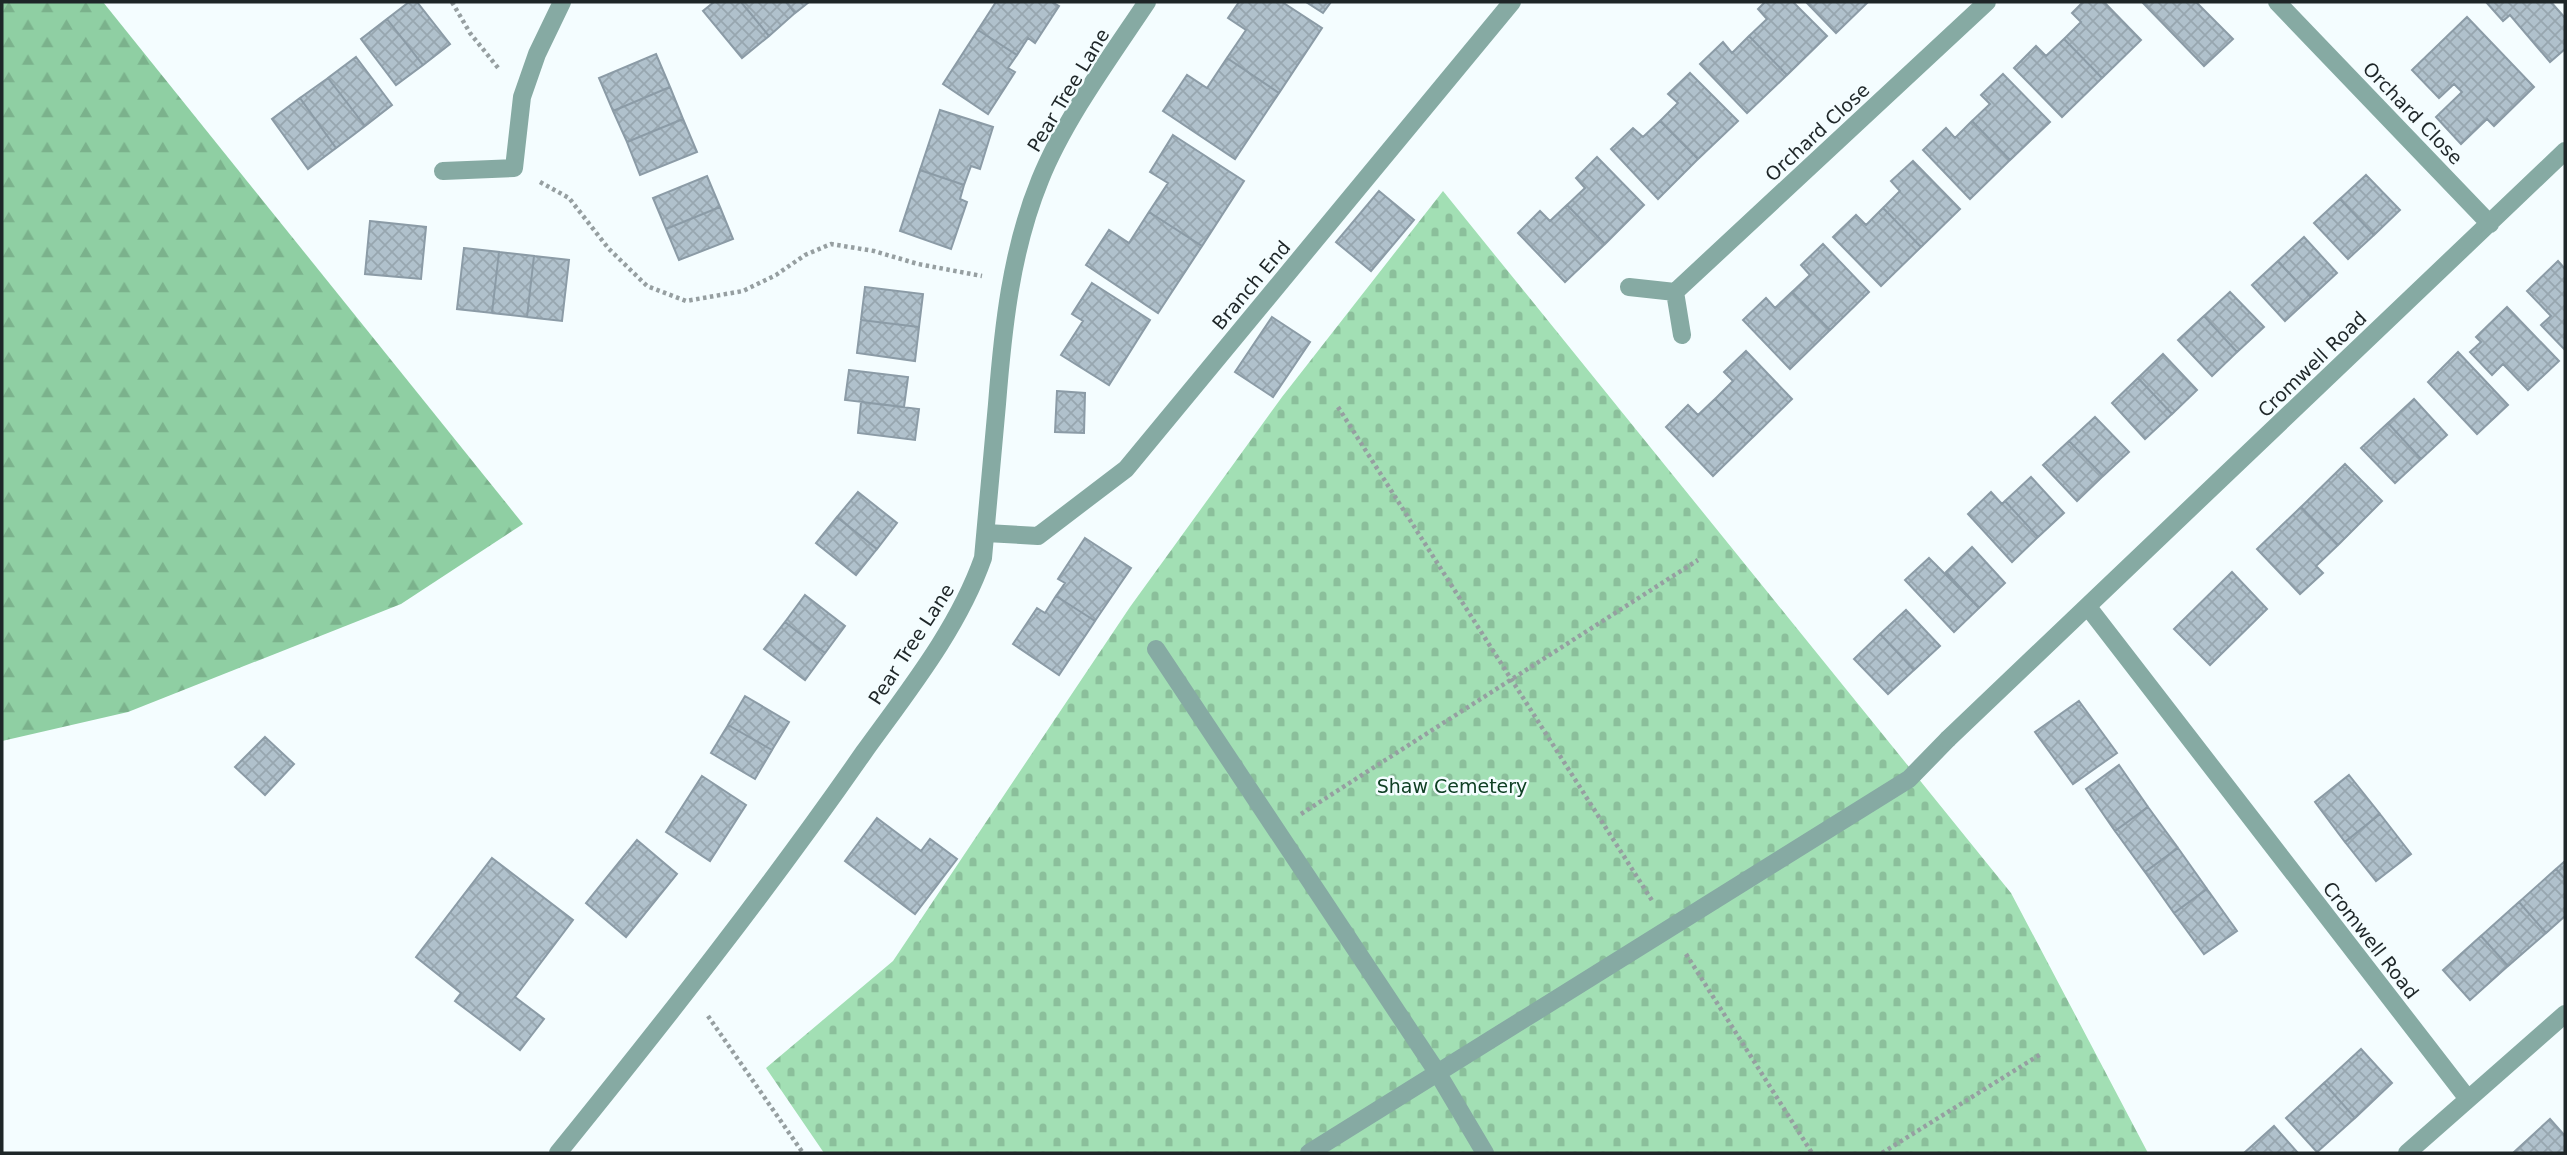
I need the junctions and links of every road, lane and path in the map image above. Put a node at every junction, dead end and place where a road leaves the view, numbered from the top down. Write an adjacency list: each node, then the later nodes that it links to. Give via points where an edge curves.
1 (452, 2): 7 (path, via 470,33)
2 (562, 2): 7 (street)
3 (1147, 2): 12 (street, Pear Tree Lane, via 1040,179)
4 (1512, 2): 17 (street, Branch End, via 1126,469 1038,536)
5 (1987, 2): 14 (street, Orchard Close)
6 (2277, 2): 11 (street, Orchard Close)
7 (522, 97): 9 (street)
8 (2565, 150): 11 (street, Cromwell Road)
9 (514, 168): 10 (street); 12 (path, via 569,198 610,249 648,286 686,301 743,292 805,254 831,244 965,274)
10 (443, 171)
11 (2490, 223): 19 (street, Cromwell Road)
12 (1011, 278): 17 (street, Pear Tree Lane)
13 (1629, 287): 14 (street)
14 (1675, 292): 15 (street)
15 (1682, 335)
16 (1338, 407): 21 (path)
17 (986, 533): 24 (street, Pear Tree Lane, via 971,591 927,663 795,851)
18 (1698, 560): 21 (path)
19 (2088, 607): 23 (street, Cromwell Road, via 1909,779); 28 (street, Cromwell Road)
20 (1156, 649): 22 (street)
21 (1511, 679): 22 (path); 23 (path)
22 (1276, 830): 27 (street)
23 (1669, 928): 27 (street, Cromwell Road); 33 (path)
24 (690, 989): 29 (street, Pear Tree Lane); 30 (path)
25 (2565, 1014): 28 (street)
26 (2041, 1054): 34 (path)
27 (1437, 1072): 31 (street, Cromwell Road); 32 (street)
28 (2468, 1099): 35 (street)
29 (558, 1153)
30 (803, 1153)
31 (1309, 1153)
32 (1485, 1153)
33 (1812, 1153)
34 (1882, 1153)
35 (2407, 1153)

